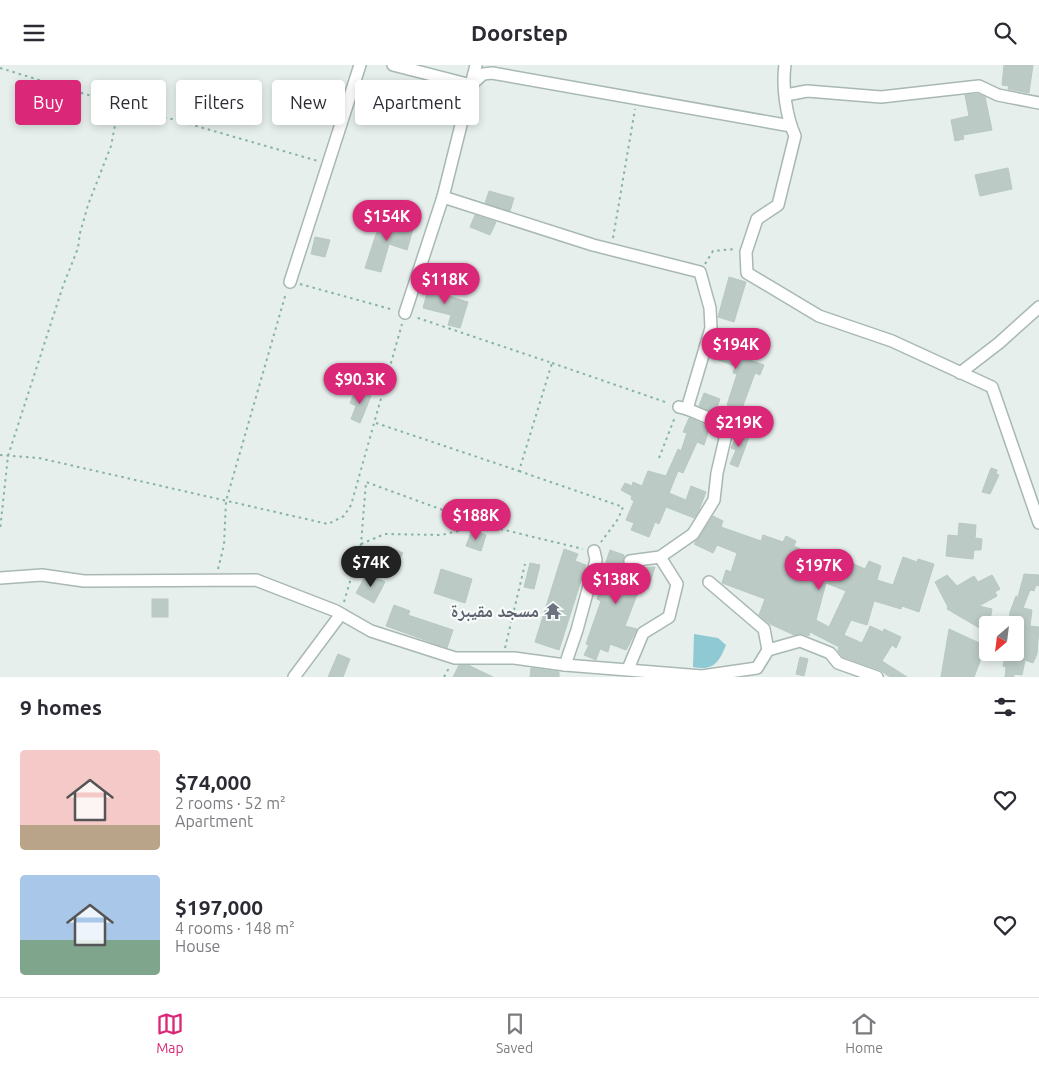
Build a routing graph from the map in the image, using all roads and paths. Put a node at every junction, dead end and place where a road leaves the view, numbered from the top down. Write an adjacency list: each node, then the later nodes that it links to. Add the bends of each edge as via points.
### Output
1 (360, 65): 17 (street)
2 (393, 65): 6 (street)
3 (476, 65): 7 (street)
4 (785, 65): 9 (street)
5 (0, 68): 10 (path)
6 (452, 80)
7 (472, 80)
8 (476, 80): 11 (street, via 483,74 492,73)
9 (786, 95): 12 (street, via 807,91 880,97 979,86 998,95); 16 (street)
10 (91, 96)
11 (634, 100): 16 (street); 19 (path)
12 (1039, 103)
13 (166, 118): 17 (path)
14 (115, 125): 30 (path, via 111,146 88,205 78,248)
15 (461, 125): 18 (street)
16 (791, 126): 20 (street, via 795,136 778,205 757,219)
17 (327, 163): 22 (street)
18 (443, 197): 19 (street); 24 (street)
19 (610, 249): 21 (street)
20 (746, 252): 21 (path, via 732,248 713,251); 26 (street, via 747,273 819,316 892,341)
21 (700, 273): 27 (street, via 710,308 711,329)
22 (290, 282): 24 (path); 33 (path)
23 (1039, 307): 26 (street)
24 (405, 313): 25 (path); 28 (path)
25 (552, 363): 27 (path); 32 (path)
26 (960, 373): 34 (street, via 992,387)
27 (683, 408): 31 (path); 39 (street, via 725,424 729,429 717,473 714,500 693,534)
28 (376, 423): 32 (path); 33 (path, via 361,477 344,516 328,524)
29 (0, 455): 30 (path)
30 (8, 457): 33 (path, via 39,458); 36 (path)
31 (659, 458)
32 (519, 471): 38 (path, via 623,507)
33 (226, 501): 43 (path, via 224,545)
34 (1039, 523)
35 (484, 525): 37 (path, via 441,535 386,534); 37 (path, via 366,482); 38 (path)
36 (0, 530)
37 (360, 544): 45 (path)
38 (594, 551): 48 (street, via 596,560 578,630)
39 (660, 557): 40 (street); 49 (street, via 677,583 669,617 643,633)
40 (630, 561)
41 (525, 564): 47 (path, via 506,639)
42 (0, 578): 43 (street, via 42,575 84,581)
43 (215, 581): 45 (street, via 256,580)
44 (709, 582): 46 (street, via 764,629)
45 (341, 614): 47 (street, via 371,631 455,658); 51 (street)
46 (768, 650): 49 (street, via 757,668 702,676); 50 (street, via 800,641 830,653)
47 (505, 658): 48 (street)
48 (565, 665): 49 (street)
49 (628, 669)
50 (851, 672): 52 (street)
51 (294, 677)
52 (877, 677)

